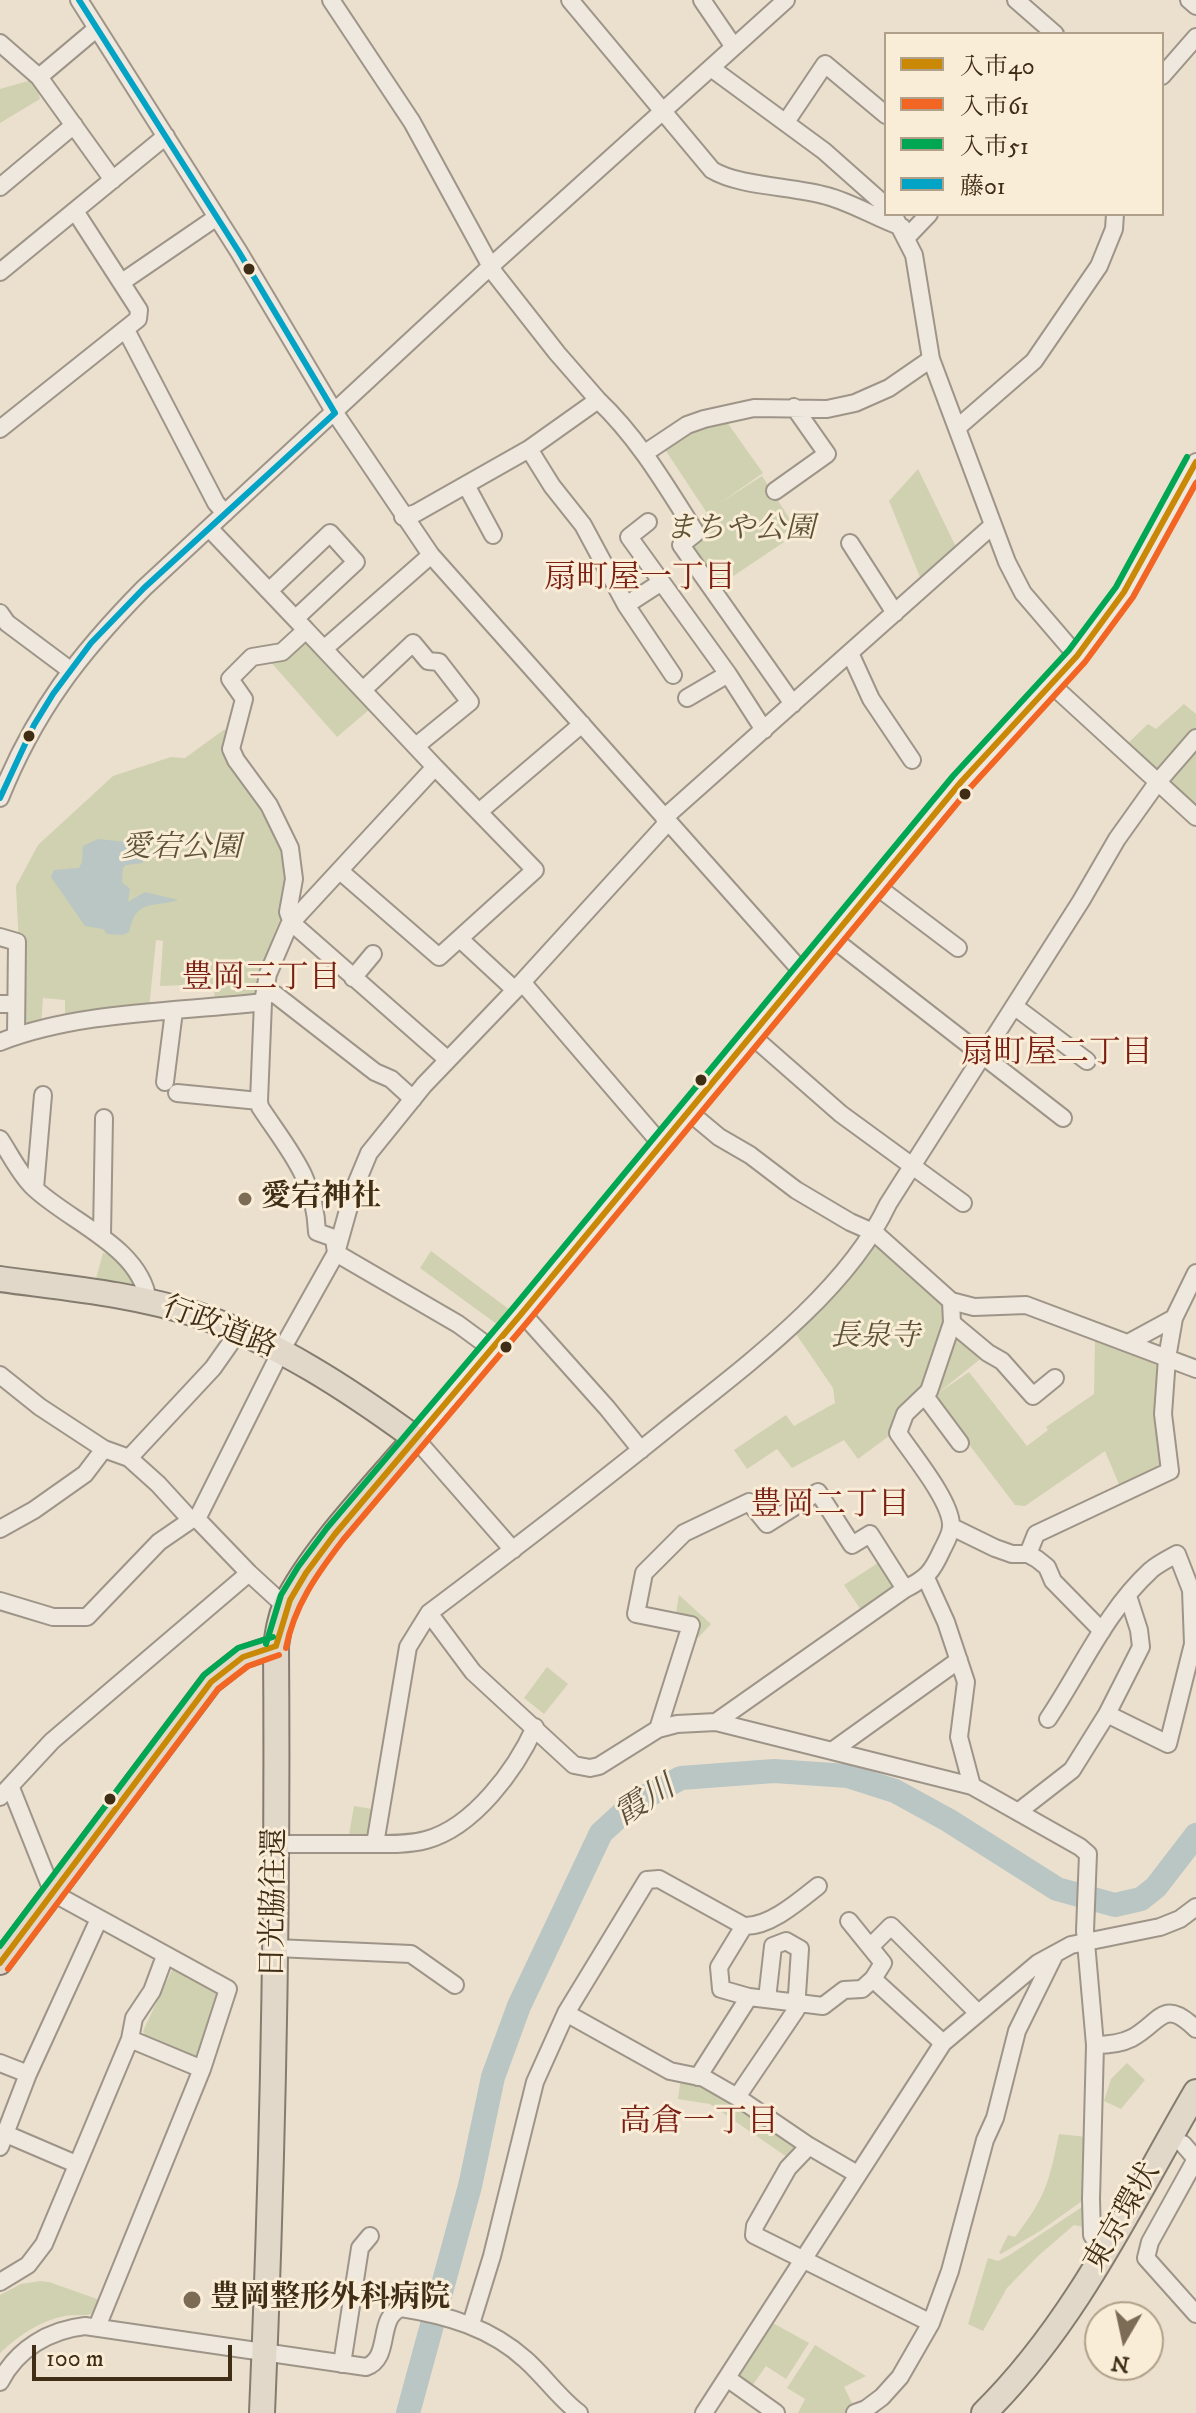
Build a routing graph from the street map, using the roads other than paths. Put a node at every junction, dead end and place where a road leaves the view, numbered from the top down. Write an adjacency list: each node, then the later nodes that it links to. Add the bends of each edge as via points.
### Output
1 (79, 0): 9 (street)
2 (331, 0): 30 (street, via 412,122)
3 (570, 0): 17 (street)
4 (702, 0): 13 (street)
5 (1016, 0): 10 (street)
6 (1189, 0): 8 (street)
7 (779, 3): 13 (street)
8 (1196, 6)
9 (96, 29): 16 (street); 21 (street)
10 (1053, 32)
11 (1196, 37): 15 (street)
12 (0, 43): 16 (street)
13 (734, 47): 14 (street)
14 (711, 68): 17 (street); 19 (street)
15 (1164, 74)
16 (39, 77): 20 (street)
17 (663, 111): 29 (street, via 716,173 830,196); 30 (street)
18 (884, 113): 19 (street, via 825,64)
19 (786, 122): 24 (street)
20 (74, 125): 22 (street); 23 (street)
21 (166, 136): 22 (street); 28 (street)
22 (113, 180): 25 (street)
23 (0, 187)
24 (884, 204)
25 (75, 211): 31 (street); 32 (street)
26 (924, 216): 29 (street)
27 (1115, 216): 38 (street, via 1099,266 1034,361)
28 (217, 217): 32 (street); 37 (street)
29 (901, 226): 34 (street, via 914,255)
30 (491, 266): 35 (street); 37 (street)
31 (0, 272)
32 (122, 282): 33 (street, via 139,310 138,319)
33 (126, 330): 39 (street); 45 (street)
34 (931, 359): 36 (street, via 889,388 855,403 827,409); 38 (street)
35 (598, 400): 40 (street); 41 (street)
36 (794, 407): 41 (street, via 754,408 695,422); 44 (street, via 827,454)
37 (335, 413): 45 (street); 46 (street)
38 (957, 428): 48 (street)
39 (0, 429)
40 (529, 449): 43 (street); 55 (street, via 583,525)
41 (645, 453): 68 (street, via 696,533 681,545)
42 (1196, 462): 61 (street, via 1124,592)
43 (466, 485): 46 (street); 50 (street)
44 (775, 491)
45 (225, 513): 49 (street)
46 (403, 517): 52 (street)
47 (648, 522): 53 (street, via 629,537)
48 (992, 526): 57 (street); 61 (street, via 1023,593)
49 (209, 528): 54 (street); 62 (street, via 114,618)
50 (493, 535)
51 (850, 543): 57 (street)
52 (431, 555): 59 (street); 69 (street)
53 (660, 583): 55 (street); 63 (street)
54 (270, 590): 58 (street); 58 (street, via 330,533 356,562)
55 (626, 605): 64 (street)
56 (0, 613): 62 (street)
57 (895, 613): 60 (street)
58 (301, 624): 59 (street); 82 (street, via 282,652 252,657 230,679 244,699 231,749 290,848)
59 (325, 648): 66 (street)
60 (850, 653): 68 (street); 73 (street, via 871,699)
61 (1077, 656): 65 (street)
62 (70, 670): 76 (street, via 34,725)
63 (728, 674): 67 (street); 70 (street)
64 (673, 675)
65 (1052, 685): 75 (street); 81 (street, via 976,765)
66 (364, 689): 72 (street); 72 (street, via 413,643 428,661 439,662 470,702)
67 (687, 698)
68 (793, 704): 70 (street)
69 (582, 724): 77 (street); 79 (street)
70 (764, 730): 79 (street)
71 (1196, 738): 75 (street)
72 (416, 746): 74 (street)
73 (912, 760)
74 (435, 767): 77 (street); 80 (street)
75 (1157, 783): 78 (street); 93 (street)
76 (0, 798)
77 (480, 811): 84 (street, via 535,870)
78 (1196, 817)
79 (666, 820): 88 (street); 90 (street)
80 (340, 871): 82 (street); 84 (street, via 439,957)
81 (876, 886): 85 (street); 86 (street)
82 (292, 923): 89 (street); 91 (street, via 268,974)
83 (0, 937): 92 (street, via 17,942)
84 (460, 939): 90 (street)
85 (833, 939): 88 (street); 97 (street)
86 (958, 948)
87 (373, 954): 89 (street)
88 (804, 974): 95 (street)
89 (353, 978): 98 (street)
90 (518, 986): 98 (street); 107 (street)
91 (264, 997): 94 (street); 101 (street, via 276,995); 102 (street)
92 (8, 1004): 96 (street)
93 (1014, 1006): 97 (street); 99 (street)
94 (174, 1011): 96 (street, via 72,1023); 102 (street, via 171,1087)
95 (752, 1036): 103 (street); 108 (street, via 841,1114)
96 (8, 1039)
97 (982, 1056): 105 (street); 108 (street)
98 (448, 1060): 101 (street)
99 (1087, 1061)
100 (43, 1095): 109 (street)
101 (413, 1099): 113 (street, via 369,1153)
102 (259, 1101): 113 (street, via 312,1194 317,1232 334,1238)
103 (689, 1112): 107 (street); 111 (street, via 796,1190)
104 (104, 1118): 112 (street)
105 (1063, 1118)
106 (0, 1139): 109 (street)
107 (662, 1145): 118 (street)
108 (912, 1166): 110 (street); 111 (street)
109 (35, 1188): 112 (street)
110 (963, 1203)
111 (875, 1233): 117 (street); 133 (street, via 776,1340)
112 (102, 1235): 116 (street, via 141,1279)
113 (336, 1253): 123 (street); 124 (street)
114 (1196, 1273): 119 (street)
115 (0, 1279): 116 (highway, 行政道路)
116 (148, 1301): 121 (highway, 行政道路)
117 (951, 1301): 120 (street); 122 (street, via 974,1307 1026,1305)
118 (522, 1313): 123 (street); 133 (street)
119 (1174, 1318): 122 (street); 125 (street)
120 (952, 1323): 128 (street, via 1002,1361 1033,1396); 129 (street)
121 (239, 1331): 124 (highway, 行政道路); 134 (street, via 213,1368)
122 (1128, 1343): 125 (street)
123 (492, 1349): 130 (street)
124 (281, 1351): 130 (highway, 行政道路); 135 (street)
125 (1170, 1360): 126 (street); 139 (street, via 1163,1414 1170,1471 1036,1534)
126 (1196, 1369)
127 (0, 1375): 132 (street)
128 (1055, 1378)
129 (925, 1396): 131 (street); 136 (street, via 905,1414 898,1433 942,1499)
130 (415, 1438): 138 (street); 145 (highway, 日光脇往還, via 335,1534)
131 (960, 1443)
132 (104, 1449): 134 (street); 137 (street, via 85,1474)
133 (641, 1450): 138 (street)
134 (129, 1458): 135 (street)
135 (194, 1520): 140 (street); 144 (street, via 159,1542 87,1617 53,1617)
136 (952, 1527): 139 (street, via 995,1548); 141 (street)
137 (0, 1529)
138 (513, 1550): 146 (street)
139 (1028, 1554): 147 (street, via 1047,1567 1053,1581)
140 (249, 1573): 145 (street); 157 (street, via 52,1741)
141 (926, 1578): 142 (street); 149 (street)
142 (905, 1589): 152 (street); 154 (street, via 870,1534 852,1545 818,1492 767,1524 749,1502 684,1533 644,1573 636,1614 691,1625)
143 (1128, 1596): 147 (street); 150 (street, via 1141,1647); 150 (street, via 1152,1569 1177,1554 1191,1590 1193,1644 1168,1744)
144 (0, 1601)
145 (285, 1606): 148 (highway, 日光脇往還)
146 (429, 1613): 153 (street, via 473,1672); 160 (street, via 408,1647)
147 (1102, 1631): 151 (street)
148 (276, 1646): 159 (highway, 日光脇往還); 162 (main road, via 243,1657 211,1682)
149 (959, 1660): 155 (street); 156 (street, via 966,1682 960,1749)
150 (1107, 1714): 158 (street, via 1072,1770)
151 (1048, 1719)
152 (716, 1722): 154 (street); 155 (street)
153 (535, 1727): 154 (street, via 574,1765 590,1768); 160 (street, via 500,1786 448,1831 413,1843)
154 (658, 1729)
155 (832, 1751): 156 (street)
156 (972, 1786): 158 (street)
157 (5, 1793): 162 (street)
158 (1018, 1812): 167 (street, via 1088,1854)
159 (277, 1844): 160 (street); 169 (highway, 日光脇往還)
160 (375, 1844)
161 (818, 1886): 166 (street, via 756,1927)
162 (53, 1893): 164 (street); 172 (main road)
163 (1196, 1907): 167 (street, via 1160,1927)
164 (99, 1919): 170 (street); 186 (street)
165 (849, 1921): 168 (street)
166 (744, 1926): 175 (street, via 719,1967 721,1989); 178 (street, via 659,1879 647,1880)
167 (1086, 1936): 171 (street); 183 (street)
168 (870, 1947): 173 (street, via 883,1963); 179 (street, via 891,1926)
169 (276, 1948): 174 (street, via 411,1954); 204 (highway, 日光脇往還)
170 (165, 1956): 181 (street, via 152,1991 134,2018); 185 (street, via 228,1989)
171 (1054, 1956): 179 (street); 202 (street, via 1017,2031)
172 (0, 1963)
173 (873, 1979): 177 (street, via 862,1989 844,1990 823,2006); 182 (street)
174 (455, 1985)
175 (749, 1997): 176 (street); 187 (street)
176 (767, 1999): 177 (street); 177 (street, via 773,1946 786,1941 800,1949)
177 (796, 2002): 189 (street, via 796,2010)
178 (566, 2013): 187 (street, via 670,2071); 201 (street, via 535,2082 492,2256)
179 (978, 2013): 182 (street)
180 (1196, 2029): 183 (street, via 1178,2014 1162,2014 1132,2038)
181 (130, 2039): 185 (street); 194 (street)
182 (943, 2043): 195 (street)
183 (1095, 2045): 197 (street, via 1092,2235)
184 (0, 2063): 186 (street)
185 (202, 2069): 203 (street)
186 (28, 2074): 191 (street)
187 (698, 2077): 189 (street)
188 (1196, 2092): 197 (highway, 東京環状)
189 (737, 2097): 192 (street)
190 (1196, 2121): 193 (highway, 東京環状)
191 (3, 2140): 194 (street)
192 (809, 2146): 195 (street); 198 (street, via 788,2168 754,2235)
193 (1192, 2154): 200 (street, via 1146,2258); 214 (highway, 東京環状, via 1080,2318)
194 (76, 2164): 199 (street, via 44,2244 28,2265)
195 (857, 2174): 198 (street)
196 (370, 2236): 205 (street, via 360,2248)
197 (1105, 2256): 213 (highway, 東京環状, via 1031,2361)
198 (803, 2259): 202 (street); 206 (street)
199 (0, 2282)
200 (1196, 2314)
201 (467, 2323): 205 (street, via 401,2308 389,2316 374,2364); 209 (street, via 524,2358)
202 (931, 2323): 212 (street, via 900,2377 882,2397)
203 (97, 2327): 204 (street); 207 (street, via 74,2328 40,2340 14,2360)
204 (265, 2354): 205 (street); 208 (highway, 日光脇往還)
205 (342, 2364)
206 (727, 2378): 210 (street); 211 (street)
207 (0, 2382)
208 (262, 2413)
209 (579, 2413)
210 (704, 2413)
211 (776, 2413)
212 (855, 2413)
213 (984, 2413)
214 (1003, 2413)

